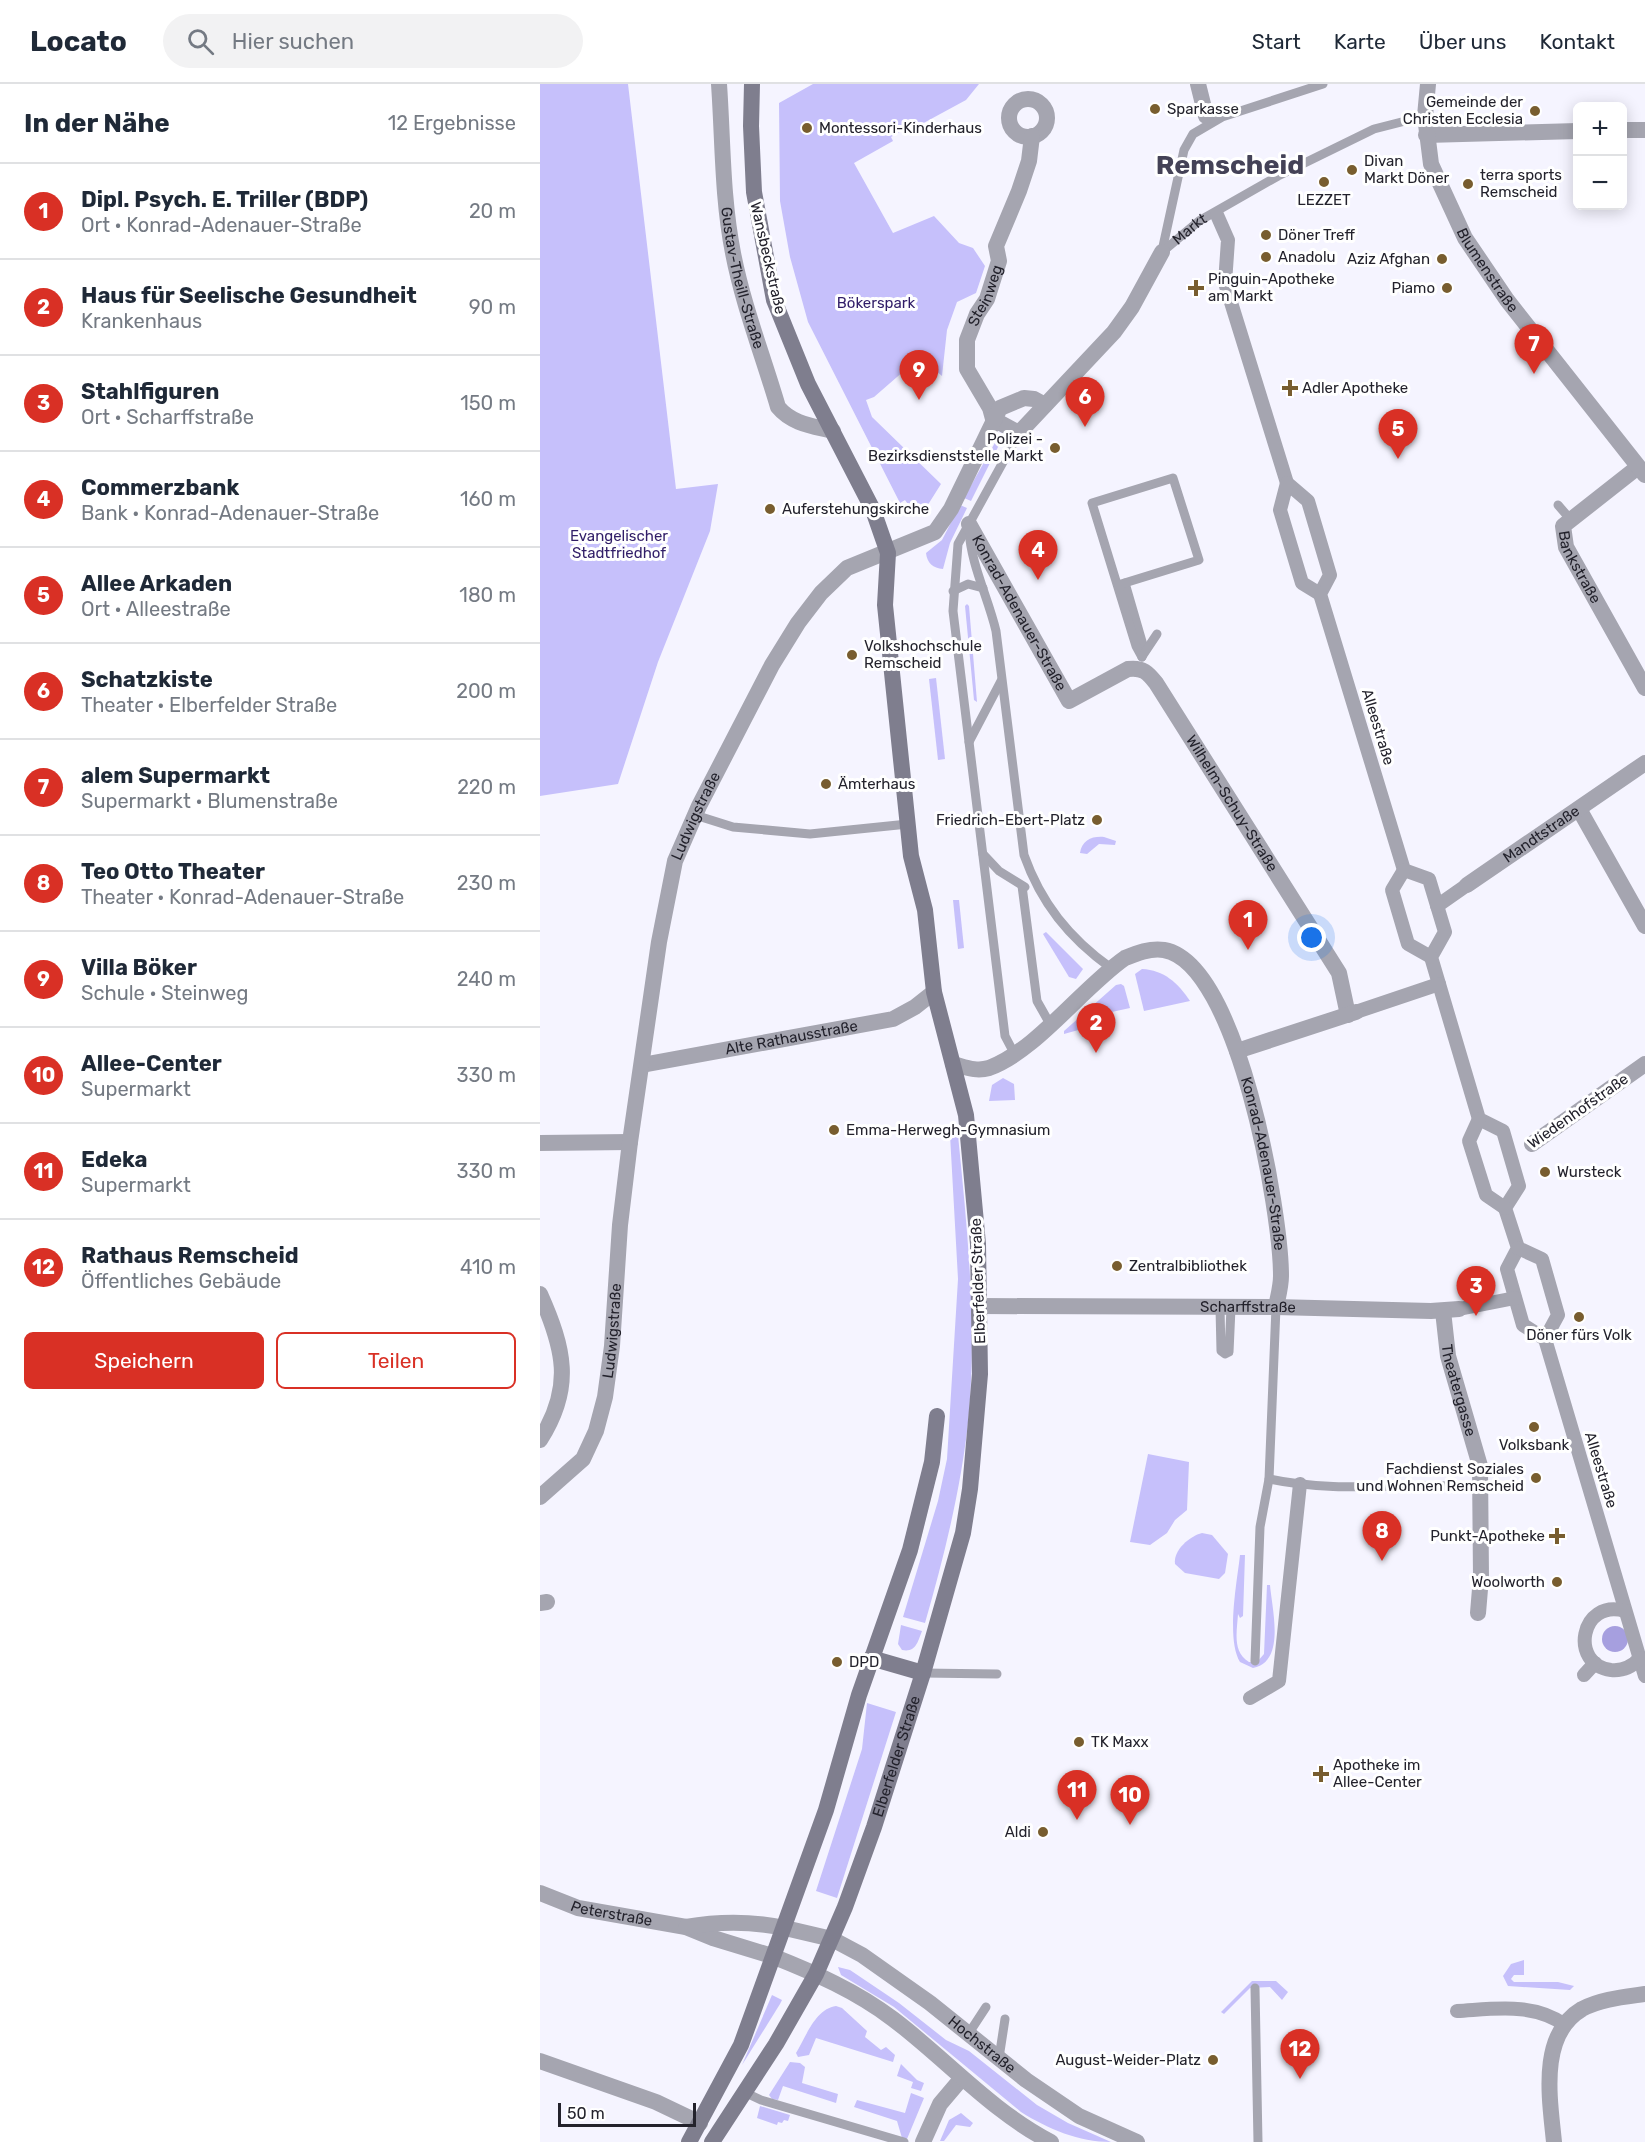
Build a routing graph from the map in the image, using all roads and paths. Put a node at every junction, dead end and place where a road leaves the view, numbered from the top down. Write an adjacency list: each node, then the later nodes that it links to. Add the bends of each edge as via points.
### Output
1 (719, 84): 17 (street, Gustav-Theill-Straße, via 723,178 738,279 778,407 794,421)
2 (1198, 84): 6 (street)
3 (1323, 84): 14 (lane, Markt, via 1222,117 1193,134 1184,150)
4 (1428, 84): 7 (street)
5 (750, 88): 17 (main road, Wansbeckstraße, via 754,192 774,300 800,367)
6 (1206, 116)
7 (1425, 116): 11 (street); 13 (lane, Markt, via 1387,123 1358,135)
8 (1627, 130): 9 (street)
9 (1645, 130)
10 (1573, 131): 11 (street)
11 (1426, 135): 19 (street, Blumenstraße, via 1439,185 1478,260)
12 (1032, 136): 16 (street, Steinweg, via 1029,161 996,246 999,261 987,299 967,340 967,369)
13 (1215, 213): 14 (lane, Markt, via 1185,231); 20 (street, Alleestraße, via 1228,240 1226,283)
14 (1162, 252): 15 (street, via 1124,319)
15 (1045, 405): 16 (street, via 1024,398 1000,408); 18 (street)
16 (993, 419): 18 (street); 24 (street, via 964,483 935,532)
17 (833, 431): 24 (main road, Wansbeckstraße, via 873,510)
18 (1018, 433): 23 (lane)
19 (1642, 471): 22 (street, Bankstraße)
20 (1287, 483): 28 (street, Alleestraße, via 1280,510 1283,521 1302,583); 28 (street, Alleestraße, via 1308,501 1330,575)
21 (1558, 506): 22 (lane)
22 (1567, 523): 32 (street, Bankstraße, via 1566,547)
23 (969, 525): 26 (lane, via 970,553); 27 (lane, via 958,544); 30 (street, Konrad-Adenauer-Straße, via 1069,701)
24 (888, 553): 36 (street, Ludwigstraße, via 848,568 821,593 798,623 772,665); 37 (main road, Elberfelder Straße, via 885,605)
25 (1121, 584): 25 (lane, via 1199,560 1173,478 1092,503); 30 (lane)
26 (983, 588): 27 (lane, via 968,584); 31 (lane, via 996,631)
27 (952, 591): 33 (lane)
28 (1320, 594): 39 (street, Alleestraße)
29 (1157, 634): 30 (lane)
30 (1140, 662): 49 (street, Wilhelm-Schuy-Straße, via 1339,973)
31 (1002, 680): 33 (lane); 42 (lane, via 1024,855)
32 (1645, 688)
33 (969, 742): 38 (lane)
34 (1645, 763): 35 (street, Mandtstraße)
35 (1579, 809): 40 (street, Mandtstraße); 44 (street)
36 (695, 815): 37 (lane, via 733,827 810,834); 55 (street, Ludwigstraße, via 675,861)
37 (908, 824): 48 (main road, Elberfelder Straße, via 911,856 925,910)
38 (982, 854): 41 (lane); 52 (lane, via 1005,1036)
39 (1404, 870): 43 (street, via 1429,879); 45 (street, via 1392,890 1408,944)
40 (1467, 885): 43 (street, Mandtstraße)
41 (1022, 886): 42 (lane); 50 (lane, via 1037,1001)
42 (1038, 892): 46 (lane, via 1070,934)
43 (1437, 906): 45 (street, via 1445,933)
44 (1645, 926)
45 (1431, 957): 47 (street)
46 (1112, 968): 50 (street, Konrad-Adenauer-Straße); 51 (street, Konrad-Adenauer-Straße, via 1143,951 1165,950 1180,957 1195,970 1212,995)
47 (1439, 984): 49 (street); 56 (street)
48 (934, 992): 53 (main road, Elberfelder Straße); 55 (street, Alte Rathausstraße, via 893,1019)
49 (1352, 1014): 51 (street)
50 (1050, 1024): 52 (street, Konrad-Adenauer-Straße)
51 (1238, 1052): 66 (street, Konrad-Adenauer-Straße, via 1266,1158 1281,1276)
52 (1014, 1053): 53 (street, Konrad-Adenauer-Straße, via 988,1068 976,1070)
53 (953, 1064): 65 (main road, Elberfelder Straße, via 966,1115)
54 (1645, 1064): 59 (street, Wiedenhofstraße)
55 (642, 1065): 57 (street, Ludwigstraße)
56 (1479, 1119): 60 (street, via 1503,1131); 61 (street, via 1469,1141 1486,1196)
57 (630, 1142): 58 (street); 75 (street, Ludwigstraße, via 612,1346 602,1408 583,1459)
58 (540, 1143)
59 (1532, 1144): 60 (street, Wiedenhofstraße)
60 (1511, 1158): 61 (street, via 1519,1186)
61 (1505, 1208): 62 (street)
62 (1518, 1248): 64 (street, via 1507,1269); 69 (street, via 1542,1259 1558,1315)
63 (540, 1294): 68 (street)
64 (1515, 1298): 67 (street, Scharffstraße); 69 (street, via 1523,1325)
65 (981, 1306): 66 (street, Scharffstraße); 82 (main road, Elberfelder Straße, via 980,1374 968,1500 961,1542)
66 (1276, 1307): 67 (street, Scharffstraße); 72 (lane, Konrad-Adenauer-Straße)
67 (1451, 1310): 74 (street, Theatergasse, via 1448,1356 1480,1466)
68 (544, 1312): 71 (street, via 563,1362 558,1408)
69 (1545, 1339): 76 (street, Alleestraße)
70 (938, 1416): 78 (main road, via 933,1462 910,1550)
71 (540, 1440)
72 (1269, 1479): 73 (lane); 80 (lane, Konrad-Adenauer-Straße, via 1260,1527)
73 (1300, 1484): 74 (lane); 86 (street, via 1279,1681)
74 (1480, 1487): 77 (street, Theatergasse)
75 (540, 1497)
76 (1625, 1611): 79 (street, Alleestraße); 81 (street, via 1601,1612 1587,1626 1585,1646)
77 (1478, 1613)
78 (871, 1658): 82 (main road); 89 (main road, via 826,1810)
79 (1640, 1658): 81 (street, via 1619,1670); 85 (street, Alleestraße)
80 (1255, 1661)
81 (1595, 1663): 84 (street)
82 (923, 1673): 83 (lane); 90 (main road, Elberfelder Straße, via 874,1827)
83 (996, 1675)
84 (1584, 1675)
85 (1645, 1676)
86 (1250, 1698)
87 (540, 1893): 88 (street, Peterstraße, via 578,1908)
88 (686, 1926): 89 (street, Peterstraße, via 756,1922); 91 (street, Peterstraße)
89 (785, 1928): 90 (street, Peterstraße); 91 (main road)
90 (832, 1939): 92 (main road, Elberfelder Straße); 99 (street, Hochstraße, via 882,1968)
91 (772, 1956): 92 (street); 104 (main road, via 741,2045)
92 (816, 1974): 102 (street, via 892,2018); 103 (main road, Elberfelder Straße)
93 (1255, 1988): 111 (lane)
94 (1645, 1994): 98 (street, via 1592,2005)
95 (986, 2007): 99 (lane)
96 (1457, 2011): 98 (street, via 1539,2011)
97 (1005, 2019): 100 (lane)
98 (1565, 2025): 112 (street, via 1550,2064)
99 (969, 2033): 100 (street, Hochstraße)
100 (999, 2058): 110 (street, Hochstraße, via 1079,2116)
101 (540, 2061): 104 (street, via 656,2102)
102 (962, 2078): 108 (street, via 940,2104); 109 (street)
103 (744, 2092): 106 (main road, Elberfelder Straße); 107 (lane)
104 (700, 2123): 105 (main road)
105 (688, 2142)
106 (712, 2142)
107 (904, 2142)
108 (923, 2142)
109 (1051, 2142)
110 (1137, 2142)
111 (1258, 2142)
112 (1554, 2142)

